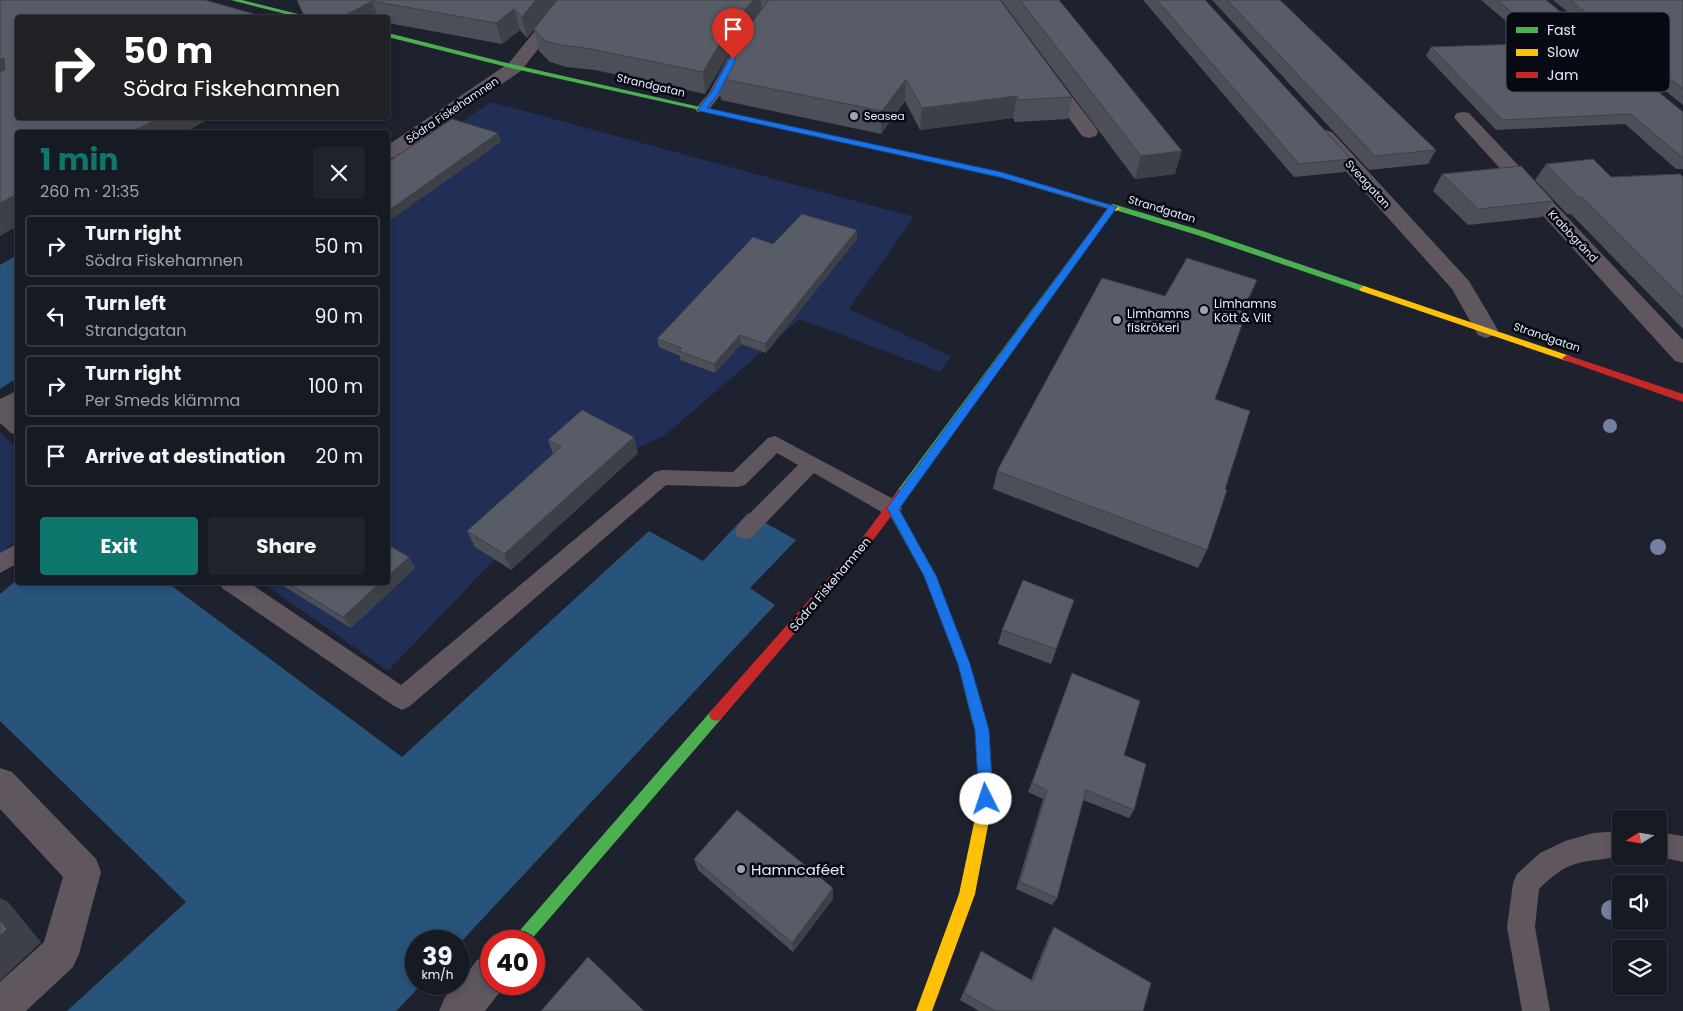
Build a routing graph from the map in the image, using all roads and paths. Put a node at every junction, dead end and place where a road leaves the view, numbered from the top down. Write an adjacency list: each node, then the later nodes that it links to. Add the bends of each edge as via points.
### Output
1 (234, 0): 3 (street)
2 (568, 0): 7 (street, Södra Fiskehamnen)
3 (298, 15)
4 (390, 36): 7 (street, Strandgatan)
5 (738, 51): 8 (lane, via 715,94)
6 (1038, 62): 11 (street)
7 (515, 67): 8 (street, Strandgatan); 12 (street, Södra Fiskehamnen)
8 (702, 109): 13 (street, Strandgatan, via 1001,174)
9 (1463, 117): 15 (street, Krabbgränd)
10 (1314, 124): 14 (street, Sveagatan, via 1461,286)
11 (1089, 132)
12 (390, 152)
13 (1113, 207): 14 (street, Strandgatan, via 1200,233); 21 (street, Södra Fiskehamnen)
14 (1486, 330): 16 (street, Strandgatan)
15 (1683, 356)
16 (1683, 398)
17 (15, 401): 18 (street)
18 (0, 412): 19 (lane)
19 (15, 425)
20 (812, 463): 21 (lane); 22 (lane); 25 (lane, via 775,443 738,480 662,477 402,699)
21 (892, 508): 30 (street, Södra Fiskehamnen, via 858,552); 34 (street, via 930,576 964,664 982,730 986,799 967,894)
22 (745, 531)
23 (15, 553): 24 (lane)
24 (0, 564)
25 (234, 585)
26 (0, 784): 32 (street, via 83,872 60,954)
27 (1612, 845): 35 (lane, via 1580,850 1550,861 1526,883 1521,927)
28 (1668, 846): 29 (lane)
29 (1683, 849)
30 (530, 930)
31 (480, 987): 33 (street)
32 (0, 1008)
33 (459, 1011)
34 (924, 1011)
35 (1536, 1011)

